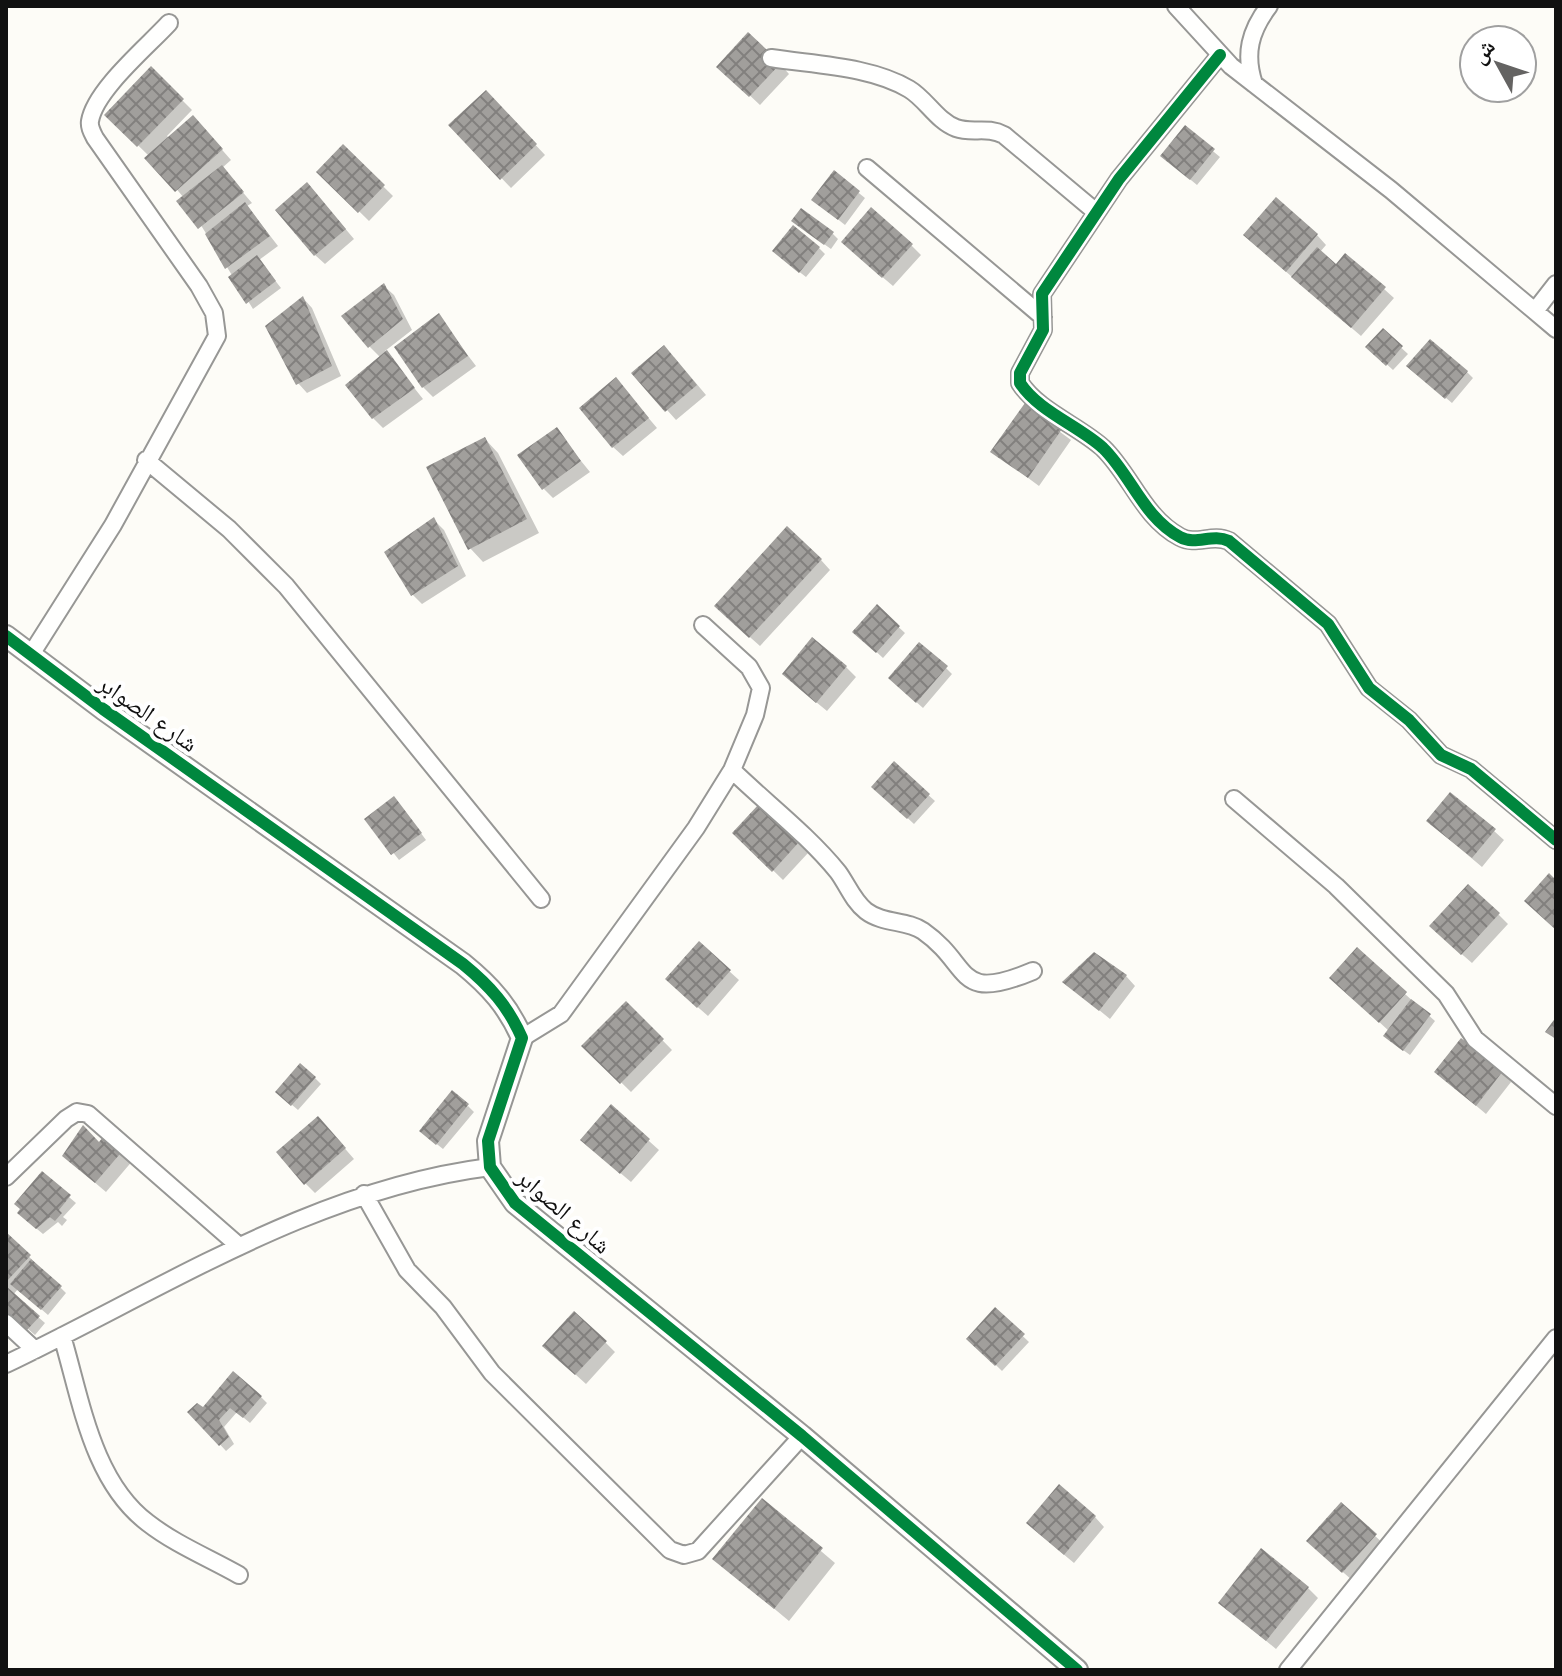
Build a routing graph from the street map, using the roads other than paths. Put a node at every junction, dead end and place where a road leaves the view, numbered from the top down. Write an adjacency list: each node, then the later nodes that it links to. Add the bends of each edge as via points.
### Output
1 (1176, 6): 4 (street)
2 (1269, 6): 6 (street, via 1249,42)
3 (169, 23): 13 (street, via 111,85 89,124 214,313 217,336 206,362)
4 (1220, 55): 6 (street); 8 (street)
5 (771, 58): 8 (street, via 870,75 909,89 949,125 1004,135)
6 (1254, 84): 10 (street)
7 (867, 168): 11 (street)
8 (1096, 212): 11 (street, via 1042,294)
9 (1556, 284): 10 (street)
10 (1535, 311): 12 (street)
11 (1043, 317): 19 (street, via 1043,330 1020,373 1023,387 1106,451 1137,497 1179,537 1229,541 1319,615 1369,688 1441,755 1471,769)
12 (1556, 329)
13 (146, 460): 16 (street, via 94,557); 20 (street, via 229,529 286,586)
14 (703, 625): 17 (street, via 749,667 761,688)
15 (6, 636): 16 (street, شارع الصوابر)
16 (30, 656): 22 (street, شارع الصوابر, via 463,964 511,1012)
17 (732, 770): 21 (street, via 837,872 866,911 892,924 920,929 963,975 979,982 1000,985); 22 (street, via 561,1014)
18 (1234, 799): 23 (street, via 1336,886 1446,994 1475,1039)
19 (1556, 840)
20 (541, 899)
21 (1033, 971)
22 (522, 1038): 24 (street, شارع الصوابر, via 492,1120)
23 (1556, 1106)
24 (490, 1167): 26 (street); 33 (street, شارع الصوابر, via 515,1203)
25 (6, 1177): 27 (street, via 66,1119 77,1112 88,1114)
26 (364, 1194): 27 (street); 33 (street, via 407,1270 443,1307 492,1373 670,1550 684,1555 698,1551)
27 (239, 1246): 29 (street)
28 (6, 1323): 31 (street)
29 (62, 1336): 31 (street); 34 (street, via 100,1459 119,1495 148,1524)
30 (1556, 1338): 36 (street)
31 (35, 1350): 32 (street)
32 (6, 1364)
33 (802, 1436): 35 (street, شارع الصوابر)
34 (239, 1575)
35 (1077, 1670)
36 (1288, 1670)

